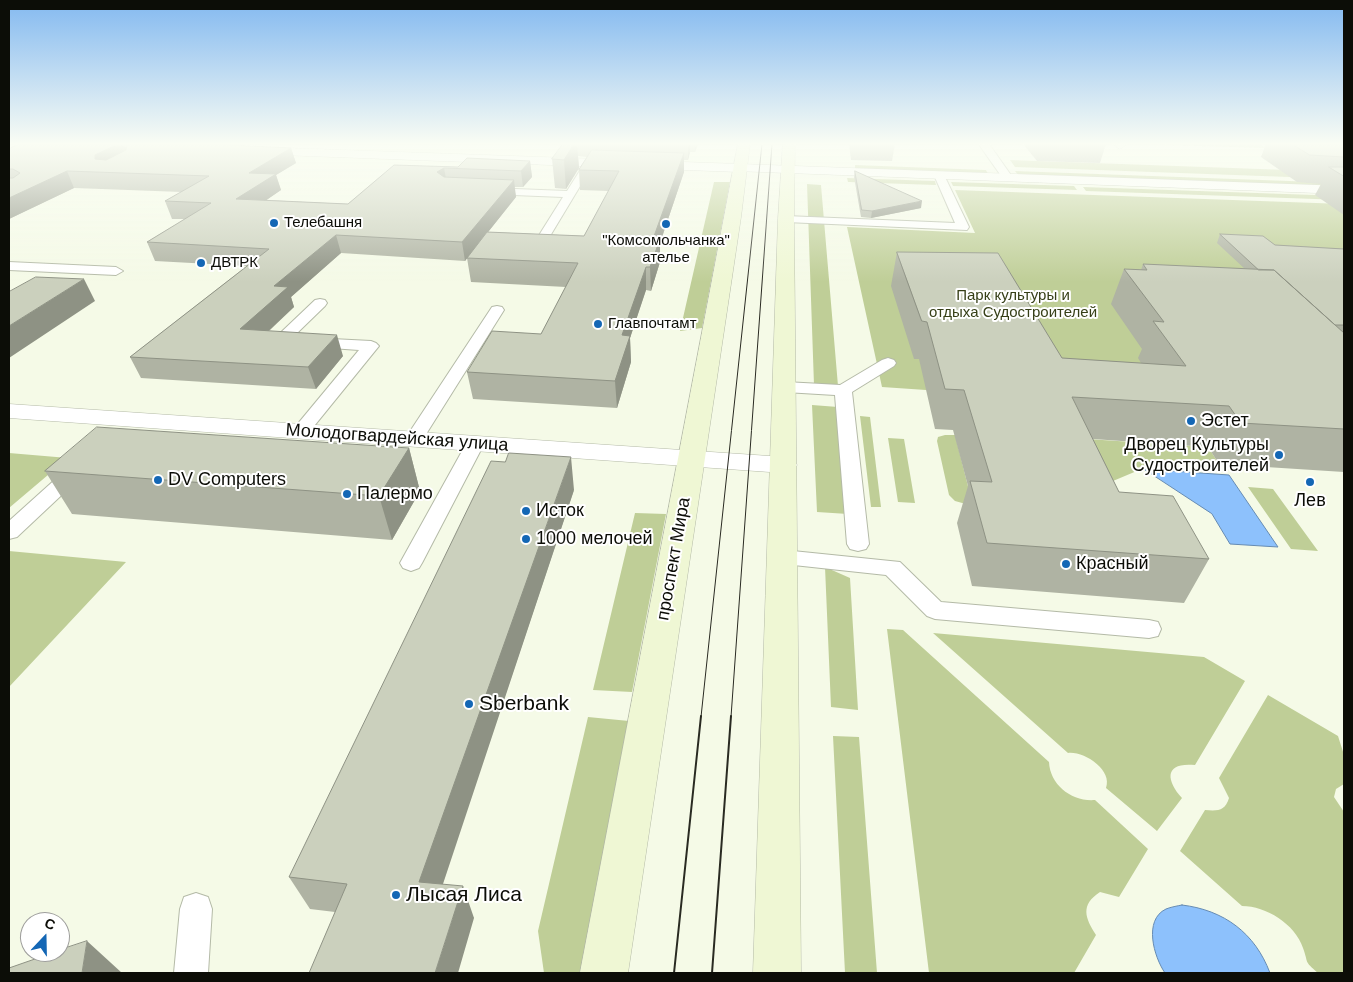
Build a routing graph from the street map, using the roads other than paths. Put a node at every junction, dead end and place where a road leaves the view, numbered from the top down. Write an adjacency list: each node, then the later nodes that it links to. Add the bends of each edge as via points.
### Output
1 (476, 190): 6 (lane)
2 (573, 190): 6 (lane)
3 (737, 190): 22 (main road, проспект Мира)
4 (788, 190): 7 (main road)
5 (946, 190): 7 (lane, via 962,227)
6 (570, 194): 8 (lane)
7 (786, 219): 14 (main road)
8 (537, 248)
9 (9, 266): 10 (lane)
10 (116, 271)
11 (320, 303): 18 (lane, via 280,341 371,346)
12 (497, 310): 20 (lane)
13 (888, 363): 15 (lane)
14 (785, 387): 15 (lane); 24 (main road)
15 (843, 390): 26 (lane)
16 (9, 411): 17 (street, Молодогвардейская улица)
17 (133, 420): 18 (street, Молодогвардейская улица); 19 (lane)
18 (300, 432): 20 (street, Молодогвардейская улица)
19 (114, 436)
20 (414, 439): 21 (street, Молодогвардейская улица)
21 (475, 444): 22 (street, Молодогвардейская улица); 28 (lane)
22 (691, 458): 24 (street, Молодогвардейская улица); 32 (main road, проспект Мира)
23 (87, 461): 25 (lane)
24 (784, 465): 27 (main road)
25 (9, 532)
26 (858, 544)
27 (784, 558): 29 (lane, via 892,568 935,610); 33 (main road)
28 (411, 563)
29 (1150, 629)
30 (196, 910): 31 (lane)
31 (191, 973)
32 (604, 973)
33 (776, 973)

